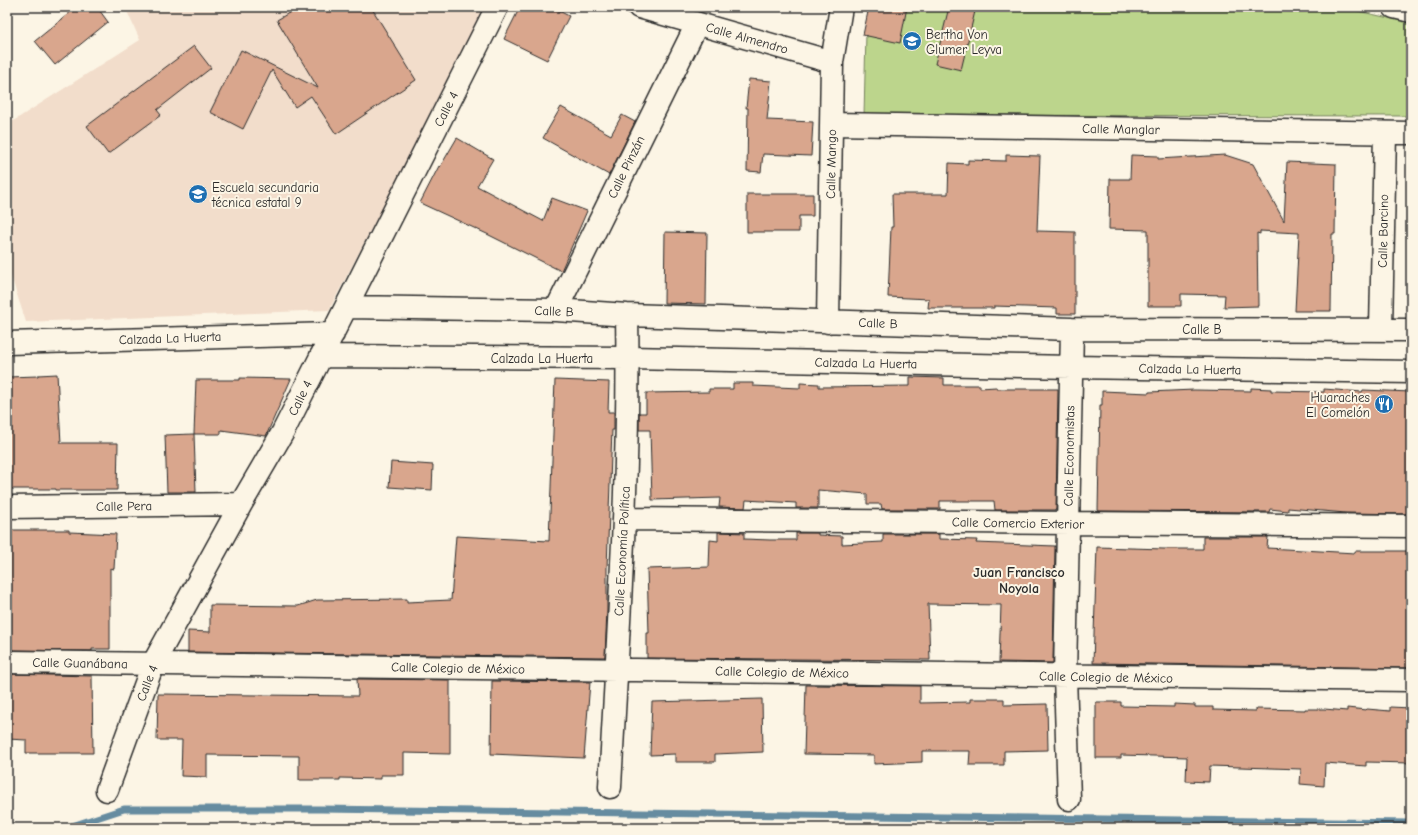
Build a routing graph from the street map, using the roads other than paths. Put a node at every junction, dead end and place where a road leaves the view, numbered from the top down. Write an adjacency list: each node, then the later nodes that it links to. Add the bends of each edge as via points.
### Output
1 (497, 7): 11 (street, Calle 4)
2 (639, 7): 6 (street, Calle Almendro)
3 (841, 7): 7 (street, Calle Mango)
4 (1394, 7): 5 (street)
5 (1411, 11)
6 (697, 24): 7 (street, Calle Almendro); 12 (street, Calle Pinzán)
7 (832, 62): 8 (street, Calle Mango)
8 (832, 124): 9 (street, Calle Manglar); 14 (street, Calle Mango)
9 (1385, 133): 10 (street, Calle Manglar); 16 (street, Calle Barcino)
10 (1411, 133)
11 (346, 307): 12 (street, Calle B); 18 (street, Calle 4)
12 (556, 310): 13 (street, Calle B)
13 (627, 315): 14 (street, Calle B); 21 (street, Calle Economía Política)
14 (828, 322): 15 (street, Calle B)
15 (1072, 329): 16 (street, Calle B); 22 (street, Calle Economistas)
16 (1381, 329): 17 (street, Calle B)
17 (1411, 330)
18 (332, 334): 19 (street, Calzada La Huerta); 20 (street, Calle 4)
19 (7, 342)
20 (321, 356): 21 (street, Calzada La Huerta); 24 (street, Calle 4, via 284,432)
21 (628, 358): 22 (street, Calzada La Huerta); 26 (street, Calle Economía Política)
22 (1071, 367): 23 (street, Calzada La Huerta); 27 (street, Calle Economistas)
23 (1411, 372)
24 (241, 504): 25 (street, Calle Pera); 30 (street, Calle 4)
25 (7, 507)
26 (624, 519): 27 (street, Calle Comercio Exterior); 31 (street, Calle Economía Política)
27 (1068, 524): 28 (street, Calle Comercio Exterior); 32 (street, Calle Economistas)
28 (1411, 526)
29 (7, 662): 30 (street, Calle Guanábana)
30 (153, 664): 31 (street, Calle Colegio de México); 35 (street, Calle 4)
31 (616, 670): 32 (street, Calle Colegio de México); 34 (street, Calle Economía Política)
32 (1065, 676): 33 (street, Calle Colegio de México); 36 (street, Calle Economistas)
33 (1411, 680)
34 (610, 787)
35 (107, 790)
36 (1069, 799)

